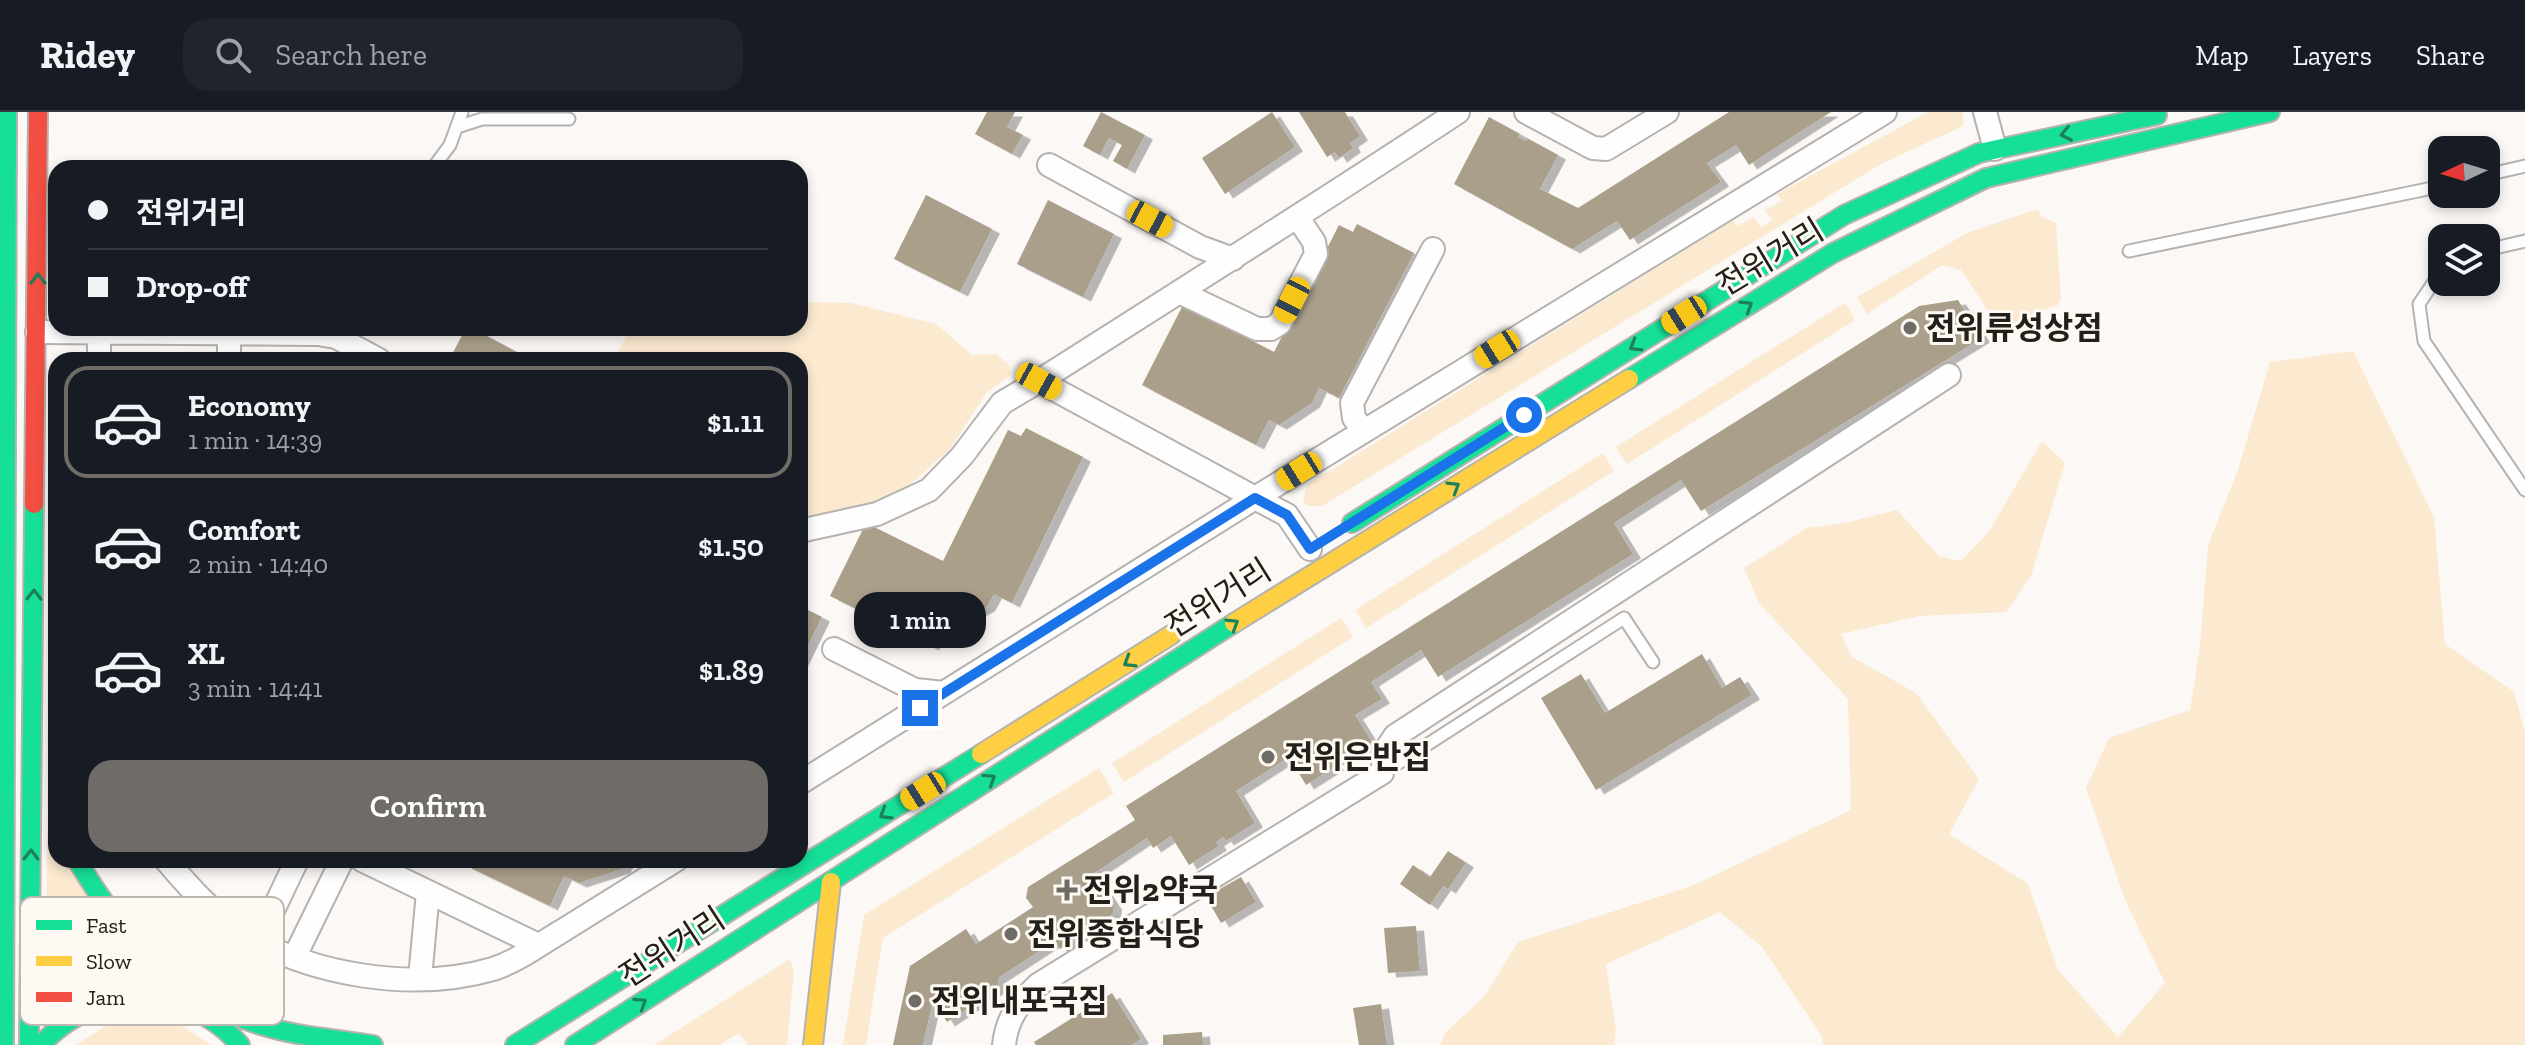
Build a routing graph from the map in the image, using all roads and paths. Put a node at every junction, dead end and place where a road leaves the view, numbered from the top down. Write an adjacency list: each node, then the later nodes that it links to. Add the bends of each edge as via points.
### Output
1 (7, 112): 21 (main road)
2 (38, 112): 20 (main road)
3 (462, 112): 13 (lane)
4 (1458, 112): 22 (street)
5 (1526, 112): 6 (street, via 1593,148 1606,149)
6 (1667, 112)
7 (1885, 112): 36 (street)
8 (1985, 112): 14 (street)
9 (2169, 112): 14 (main road, 전위거리, one-way to 14)
10 (2270, 112): 59 (main road, 전위거리, one-way to 10, via 1198,646 1833,253 1986,178)
11 (524, 116): 12 (lane); 13 (lane)
12 (569, 119)
13 (457, 127): 15 (lane)
14 (1995, 149): 40 (main road, 전위거리, one-way to 40, via 1844,215)
15 (439, 160)
16 (1049, 165): 27 (street, via 1200,247)
17 (2525, 166): 18 (lane)
18 (2500, 172)
19 (2428, 189): 26 (lane)
20 (43, 209): 21 (lane); 30 (main road, one-way to 20)
21 (8, 212): 41 (main road)
22 (1298, 218): 27 (street); 29 (street, via 1316,254 1280,323 1271,329 1257,329)
23 (2525, 241): 24 (lane)
24 (2500, 247)
25 (1433, 249): 36 (street, via 1352,403 1354,418)
26 (2129, 251)
27 (1233, 259): 29 (street)
28 (2428, 291): 37 (lane, via 2419,304 2424,341)
29 (1179, 292): 35 (street)
30 (37, 332): 31 (street); 47 (main road, one-way to 30)
31 (48, 332)
32 (330, 336): 33 (street)
33 (364, 352)
34 (1949, 375): 48 (street, via 1395,736 1385,751)
35 (1039, 381): 38 (street); 39 (street, via 1002,403 929,490 877,514)
36 (1364, 431): 38 (street)
37 (2525, 490)
38 (1255, 498): 40 (street, via 1287,515); 46 (street)
39 (808, 529)
40 (1317, 545)
41 (8, 570): 42 (main road); 69 (main road)
42 (0, 599)
43 (1190, 624): 51 (main road, 전위거리, one-way to 51)
44 (834, 649): 46 (street, via 915,690)
45 (1653, 662): 48 (lane, via 1624,618)
46 (944, 693): 49 (street)
47 (32, 772): 50 (main road); 61 (main road, one-way to 47)
48 (1382, 773): 82 (street, via 1039,984 1017,1004)
49 (808, 778)
50 (48, 806)
51 (808, 862)
52 (81, 868): 62 (main road)
53 (173, 868): 63 (street)
54 (293, 868): 64 (street)
55 (338, 868): 67 (street)
56 (378, 868): 60 (street)
57 (663, 868): 65 (street)
58 (799, 868): 79 (main road, 전위거리, one-way to 79)
59 (831, 882): 80 (main road, 전위거리, one-way to 59); 81 (main road)
60 (428, 892): 65 (street); 68 (street)
61 (31, 897)
62 (98, 897)
63 (197, 897)
64 (279, 897)
65 (538, 945): 68 (street, via 493,969)
66 (284, 954): 67 (street)
67 (294, 958): 68 (street, via 373,976)
68 (420, 978)
69 (2, 1002): 74 (main road)
70 (29, 1025): 75 (main road, one-way to 70)
71 (62, 1025): 76 (main road)
72 (222, 1025): 77 (main road)
73 (260, 1025): 78 (main road)
74 (4, 1045)
75 (29, 1045)
76 (41, 1045)
77 (240, 1045)
78 (373, 1045)
79 (515, 1045)
80 (575, 1045)
81 (813, 1045)
82 (1004, 1045)

